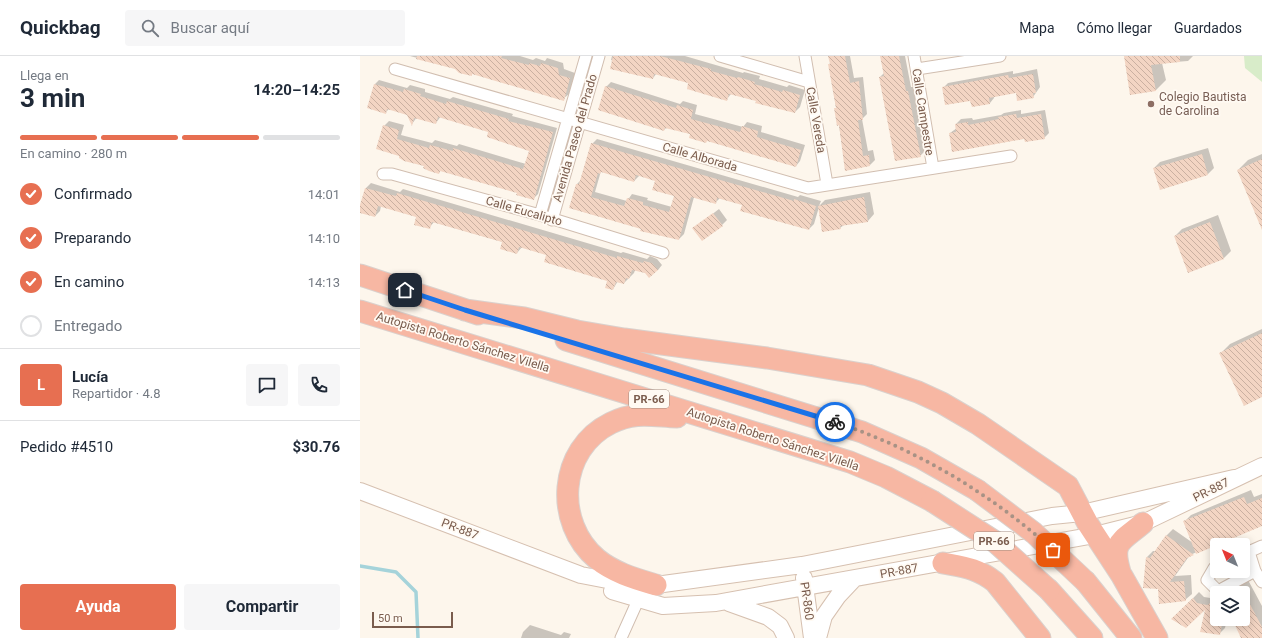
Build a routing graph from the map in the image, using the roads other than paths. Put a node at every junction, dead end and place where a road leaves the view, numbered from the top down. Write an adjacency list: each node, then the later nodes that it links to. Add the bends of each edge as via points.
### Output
1 (586, 56): 10 (street, Avenida Paseo del Prado)
2 (599, 56): 11 (street, Avenida Paseo del Prado)
3 (720, 56): 9 (street)
4 (805, 56): 9 (street, Calle Vereda)
5 (914, 56): 7 (street, Calle Campestre)
6 (1000, 56): 7 (street)
7 (917, 68): 13 (street, Calle Campestre)
8 (395, 69): 10 (street, Calle Alborada)
9 (809, 82): 15 (street, Calle Vereda)
10 (568, 119): 11 (street, Calle Alborada); 16 (street, Avenida Paseo del Prado)
11 (580, 122): 15 (street, Calle Alborada, via 808,188); 17 (street, Avenida Paseo del Prado)
12 (1011, 156): 13 (street, Calle Alborada)
13 (933, 168): 15 (street, Calle Alborada)
14 (383, 174): 16 (street, Calle Eucalipto, via 392,174)
15 (826, 184)
16 (540, 215): 17 (street, Calle Eucalipto)
17 (552, 220): 18 (street, Calle Eucalipto)
18 (664, 253)
19 (360, 275): 20 (highway, PR-66)
20 (465, 310): 26 (highway, via 524,318 624,339 829,369 895,384 957,411 1014,448 1068,486); 52 (highway, PR-66, bridge, via 862,432 921,458 977,490 1034,533 1086,582)
21 (360, 311): 22 (highway, Autopista Roberto Sánchez Vilella / PR-66)
22 (710, 419): 42 (highway, via 654,414 623,418 611,423 591,438 579,453 571,471 567,494 569,514 584,546 610,568); 51 (highway, Autopista Roberto Sánchez Vilella / PR-66, bridge, via 850,462 932,500 994,541 1049,590)
23 (1262, 466): 24 (street, PR-887)
24 (1234, 478): 26 (street, PR-887); 27 (street, PR-887)
25 (360, 491): 34 (street, PR-887)
26 (1082, 513): 28 (highway); 33 (street, PR-887, via 1052,516)
27 (1143, 523): 28 (street, PR-887); 38 (highway, via 1116,549)
28 (1095, 535): 32 (street, PR-887); 38 (highway)
29 (1262, 546): 30 (street)
30 (1250, 551)
31 (1250, 560): 35 (street)
32 (943, 563): 40 (street, PR-887); 50 (highway, via 977,570 986,575 995,582)
33 (802, 565): 42 (street, PR-887); 43 (street, PR-860 / PR-860)
34 (560, 567): 42 (street, PR-887, via 582,575 631,585); 44 (street, PR-887, via 591,584)
35 (1256, 571): 36 (street); 41 (street)
36 (1250, 574)
37 (1210, 575): 39 (street, via 1207,580 1218,591)
38 (1122, 576): 53 (highway)
39 (1243, 578)
40 (854, 579): 43 (street, PR-887); 49 (street, via 824,616)
41 (1262, 582)
42 (656, 585)
43 (805, 588): 45 (street, PR-887); 48 (street, PR-860 / PR-860)
44 (639, 598): 45 (street, PR-887, via 663,606); 46 (street)
45 (726, 602): 47 (street, via 768,617 780,626)
46 (620, 638)
47 (786, 638)
48 (812, 638)
49 (818, 638)
50 (1040, 638)
51 (1092, 638)
52 (1131, 638)
53 (1157, 638)

